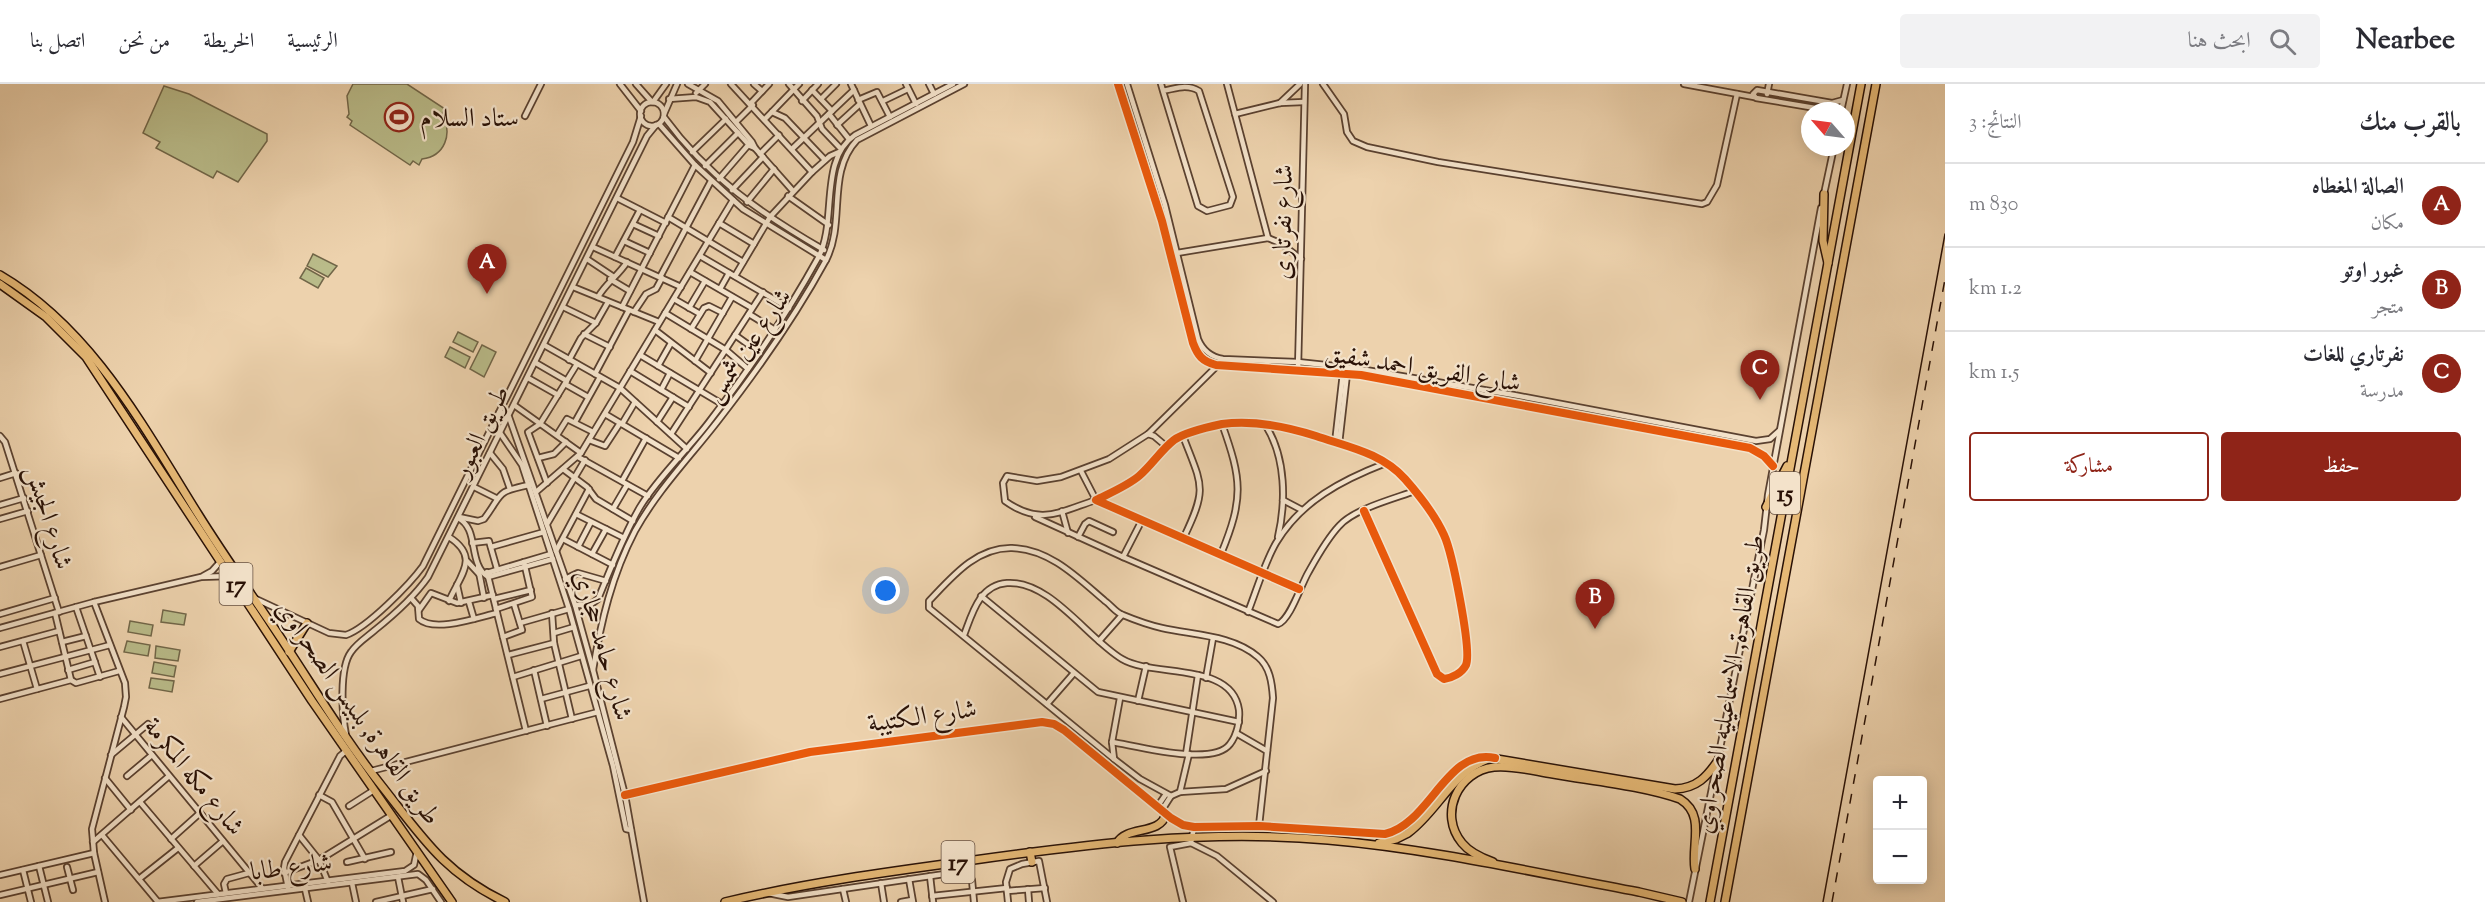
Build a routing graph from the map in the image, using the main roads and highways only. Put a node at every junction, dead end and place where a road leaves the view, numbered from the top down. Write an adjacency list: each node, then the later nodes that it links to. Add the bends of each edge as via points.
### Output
1 (1861, 84): 4 (highway, طريق القاهرة, الاسماعيليه الصحراوي / 15)
2 (1876, 84): 28 (highway, طريق القاهرة, الاسماعيليه الصحراوي / 15)
3 (1824, 194): 4 (highway, via 1823,236)
4 (1829, 265): 8 (highway, طريق القاهرة, الاسماعيليه الصحراوي / 15)
5 (0, 275): 7 (highway, طريق القاهرة, بلبيس الصحراوي / 17, via 42,304 78,338)
6 (0, 284): 9 (highway, طريق القاهرة, بلبيس الصحراوي / 17, via 46,317 74,344)
7 (166, 460): 9 (highway); 10 (highway, طريق القاهرة, بلبيس الصحراوي / 17)
8 (1790, 461): 12 (highway); 27 (highway, طريق القاهرة, الاسماعيليه الصحراوي / 15)
9 (157, 466): 11 (highway, طريق القاهرة, بلبيس الصحراوي / 17)
10 (174, 475): 11 (highway); 14 (highway, طريق القاهرة, بلبيس الصحراوي / 17)
11 (166, 479): 23 (highway, طريق القاهرة, بلبيس الصحراوي / 17)
12 (1766, 507)
13 (307, 623): 14 (highway)
14 (290, 652): 24 (highway, طريق القاهرة, بلبيس الصحراوي / 17, via 348,740 421,838 440,859 476,887)
15 (1719, 759): 18 (highway, via 1699,783 1675,789 1495,758 1462,774 1408,833)
16 (1162, 810): 17 (highway, via 1163,821 1158,825 1123,836)
17 (1117, 843): 18 (highway, 17, via 1280,837); 19 (highway, 17)
18 (1370, 844): 21 (highway, 17)
19 (1030, 852): 20 (highway); 25 (highway, 17, via 847,877)
20 (1036, 861)
21 (1510, 868): 22 (highway, via 1469,850 1453,824 1452,806 1457,791 1469,777 1491,768 1510,767 1680,799 1694,816); 26 (highway, 17)
22 (1695, 869)
23 (452, 902)
24 (505, 902)
25 (725, 902)
26 (1682, 902)
27 (1710, 902)
28 (1725, 902)

